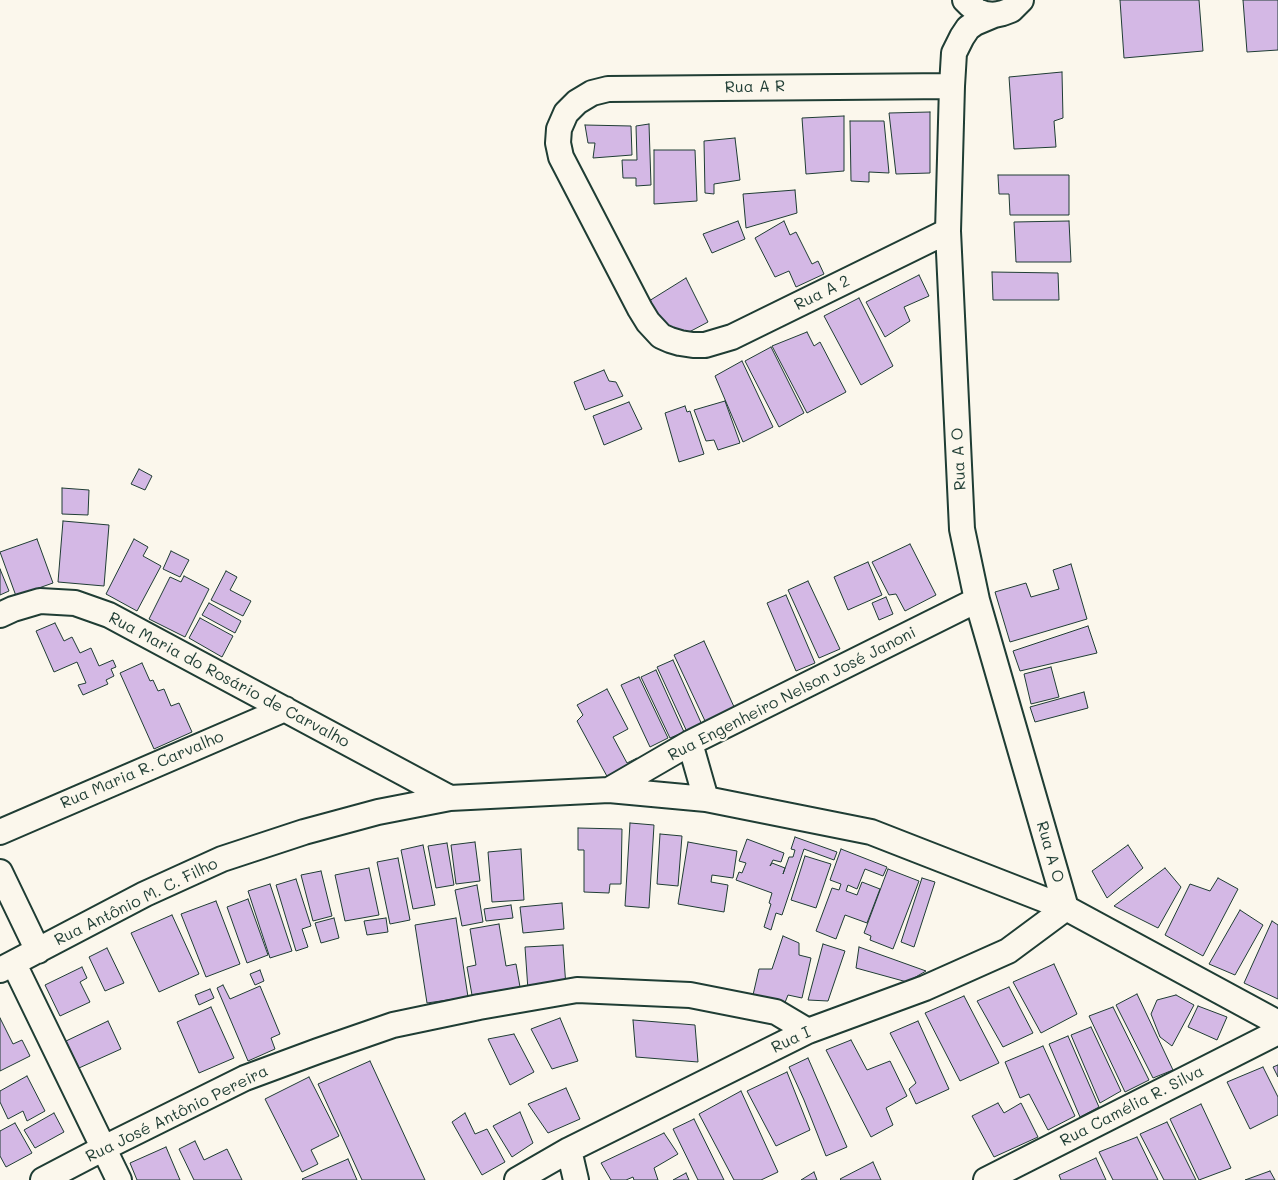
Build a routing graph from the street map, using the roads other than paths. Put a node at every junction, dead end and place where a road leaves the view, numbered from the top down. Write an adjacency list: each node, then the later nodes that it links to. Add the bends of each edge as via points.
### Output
1 (960, 0): 5 (street)
2 (965, 0): 4 (street, via 977,11)
3 (1021, 0): 4 (street, Rua A O, via 1011,10)
4 (994, 15): 5 (street, Rua A O, via 968,28)
5 (954, 53): 6 (street, Rua A O)
6 (952, 86): 7 (street, Rua A O); 8 (street, Rua A R, via 608,89 577,102 566,113 559,129 561,156 648,322 661,336)
7 (948, 231): 8 (street, Rua A 2, via 732,337); 9 (street, Rua A O, via 962,529)
8 (693, 345)
9 (977, 600): 12 (street, Rua Engenheiro Nelson José Janoni); 18 (street, Rua A O)
10 (0, 616): 11 (street, Rua Maria do Rosário de Carvalho, via 40,601 75,603 109,615)
11 (285, 709): 14 (street, Rua Maria do Rosário de Carvalho); 16 (street, Rua Maria R. Carvalho)
12 (690, 744): 13 (street, Rua Engenheiro Nelson José Janoni); 15 (street)
13 (609, 790): 14 (street, Rua Engenheiro Nelson José Janoni); 15 (street, Rua Engenheiro Nelson José Janoni)
14 (450, 798): 19 (street, Rua Antônio M. C. Filho, via 378,812 222,859 145,894)
15 (706, 799): 18 (street, Rua Engenheiro Nelson José Janoni, via 871,832)
16 (0, 832)
17 (0, 872): 19 (street)
18 (1066, 908): 21 (street, Rua Engenheiro Nelson José Janoni); 22 (street, Rua I, via 1008,951 925,988)
19 (38, 951): 20 (street, Rua Antônio M. C. Filho)
20 (7, 967): 24 (street)
21 (1278, 1023)
22 (808, 1031): 24 (street, Rua José Antônio Pereira, via 776,1012 690,995 578,990 393,1025 245,1078); 25 (street, Rua I)
23 (1278, 1032): 30 (street, Rua Camélia R. Silva)
24 (104, 1148): 26 (street, Rua José Antônio Pereira); 27 (street)
25 (569, 1150): 28 (street, Rua I); 29 (street)
26 (43, 1180)
27 (119, 1180)
28 (517, 1180)
29 (576, 1180)
30 (986, 1180)

